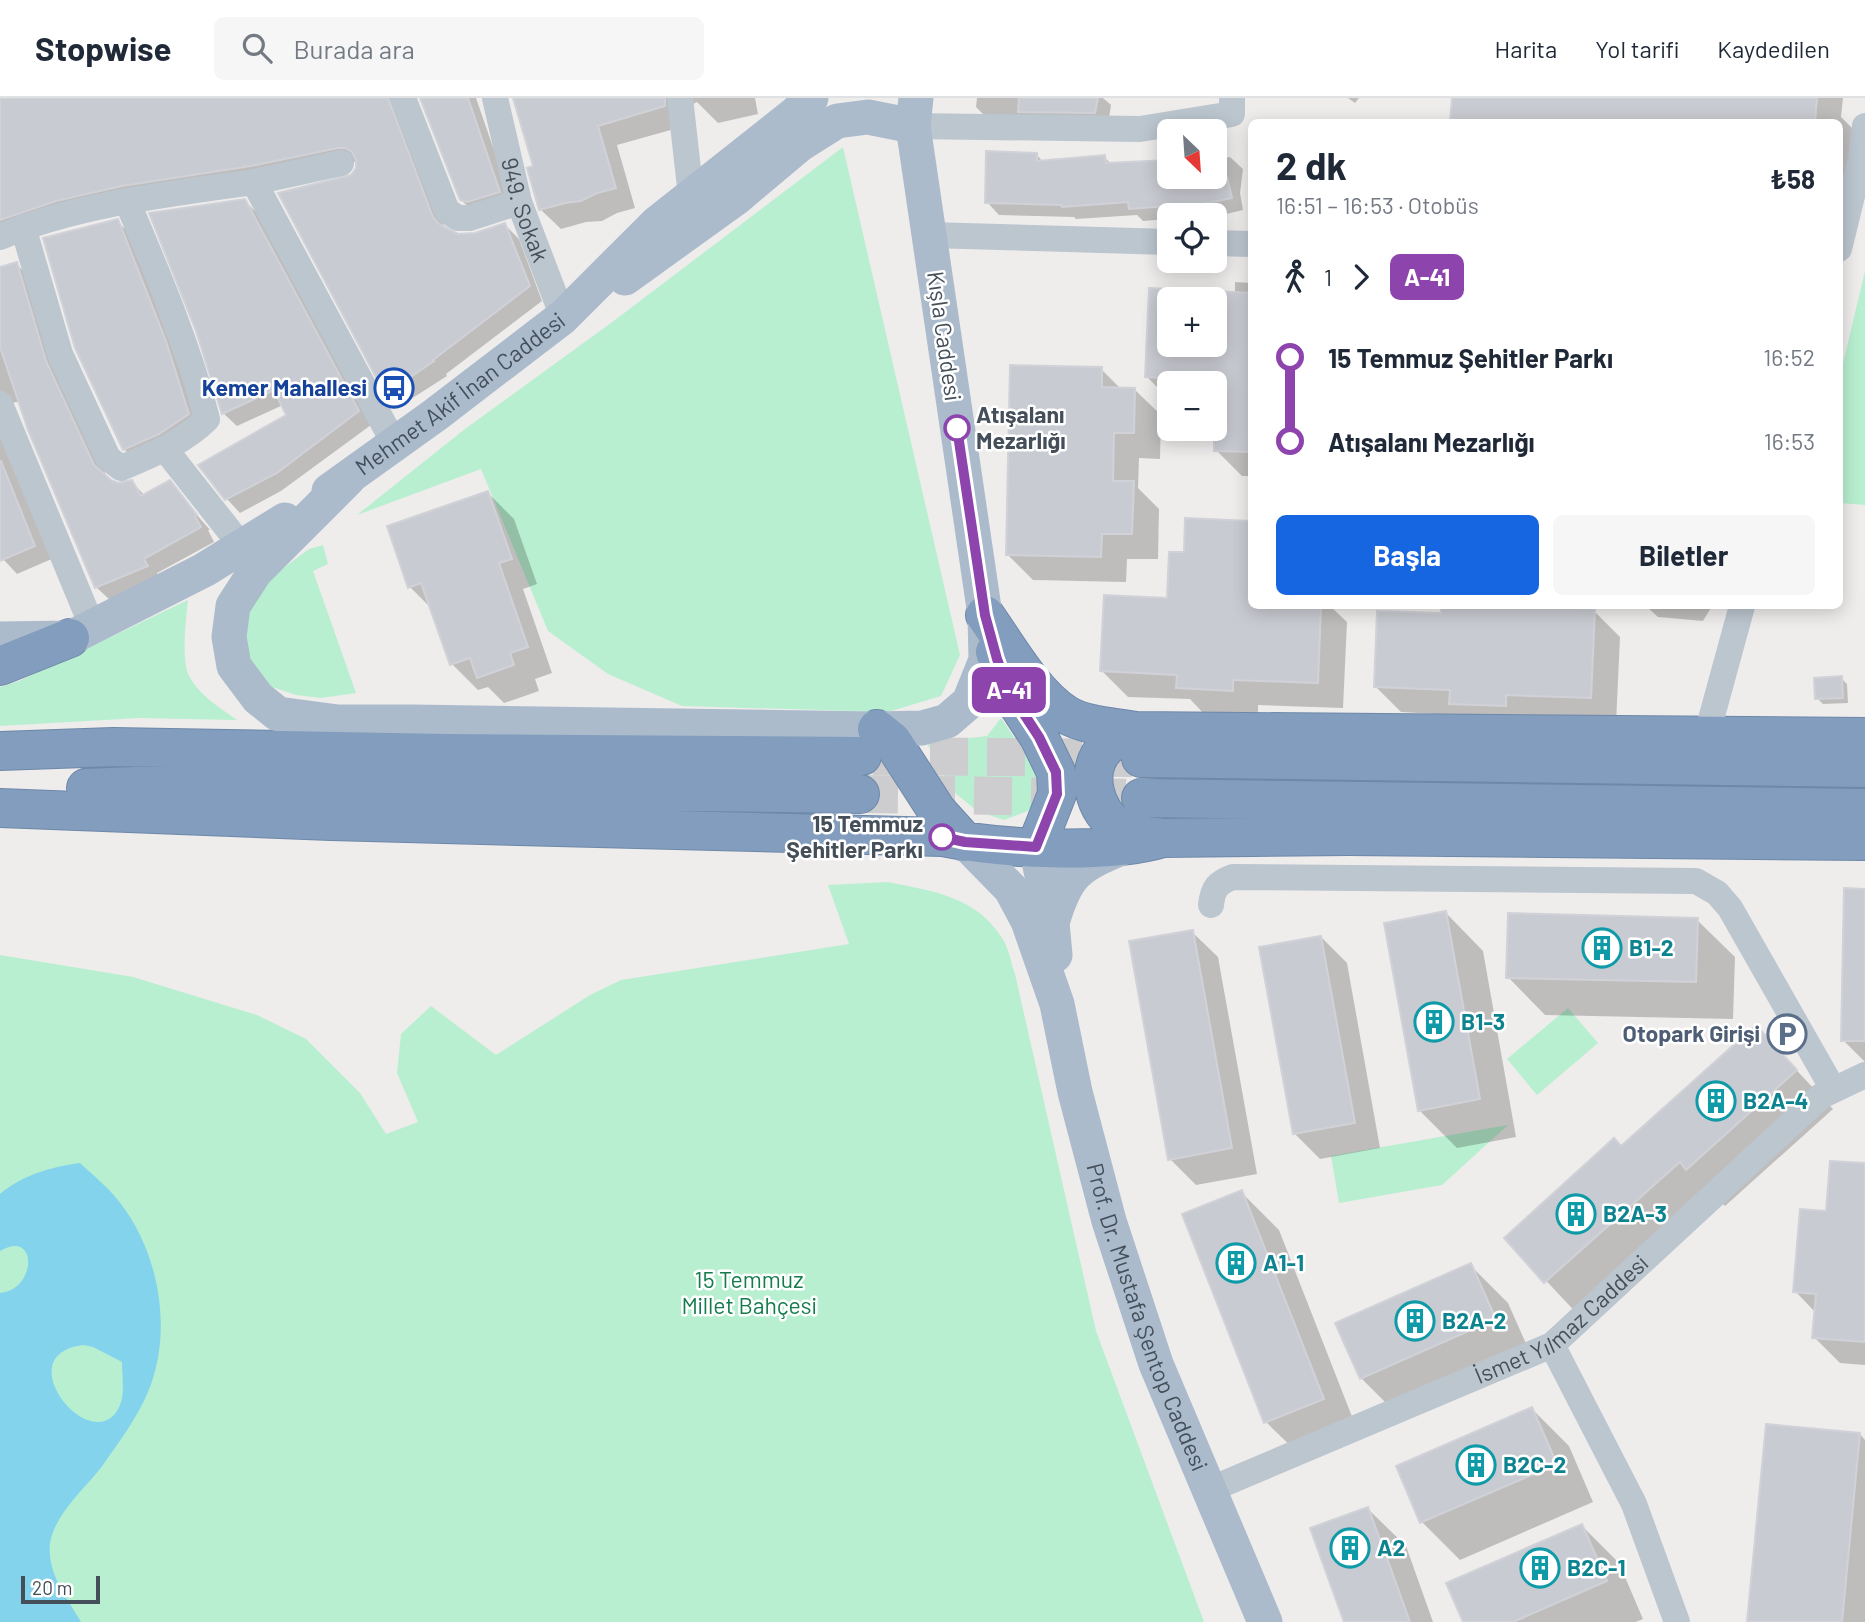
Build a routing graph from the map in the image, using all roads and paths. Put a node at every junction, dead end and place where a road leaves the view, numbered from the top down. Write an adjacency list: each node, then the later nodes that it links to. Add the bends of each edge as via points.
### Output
1 (403, 98): 12 (street, via 447,211 470,218)
2 (495, 98): 12 (street, 949. Sokak)
3 (680, 98): 10 (street)
4 (811, 98): 10 (main road, Mehmet Akif İnan Caddesi)
5 (1232, 106): 6 (street, via 1140,129)
6 (914, 112): 15 (main road, Kışla Caddesi); 19 (main road, via 837,121 624,279)
7 (1865, 126): 14 (street)
8 (341, 163): 9 (street)
9 (254, 182): 11 (street); 21 (street)
10 (691, 196): 19 (main road, Mehmet Akif İnan Caddesi, via 656,224)
11 (127, 201): 13 (street); 22 (street, via 207,419)
12 (519, 202): 19 (street, 949. Sokak)
13 (11, 232): 22 (street, via 108,458 121,468)
14 (1843, 233)
15 (929, 235): 16 (street); 26 (main road, Kışla Caddesi)
16 (1157, 242)
17 (1227, 243): 18 (street)
18 (1248, 244)
19 (563, 317): 21 (main road, Mehmet Akif İnan Caddesi)
20 (0, 404): 27 (street)
21 (395, 445): 23 (main road, Mehmet Akif İnan Caddesi)
22 (165, 449): 24 (street)
23 (348, 479): 24 (main road, Mehmet Akif İnan Caddesi); 32 (main road, Kışla Caddesi, via 255,572 233,606 229,637 234,666 258,698 278,714 338,722 427,722)
24 (243, 548): 27 (main road, Mehmet Akif İnan Caddesi)
25 (1741, 609): 30 (street)
26 (985, 615): 32 (main road, Kışla Caddesi, via 986,660 969,702 947,721); 33 (highway, via 1044,695 1066,715); 44 (highway, via 1009,691 1056,772 1057,794)
27 (81, 632): 28 (main road); 29 (highway)
28 (0, 639)
29 (0, 666)
30 (1707, 734): 31 (highway); 33 (highway)
31 (1865, 737)
32 (869, 743): 34 (highway, via 474,753 113,747); 43 (highway, via 892,741 937,811)
33 (1138, 745): 35 (highway); 41 (highway, via 1107,745 1098,757 1094,769 1100,809 1134,835)
34 (0, 751)
35 (1865, 768)
36 (0, 791): 37 (highway, via 160,785)
37 (860, 794)
38 (1141, 798): 40 (highway)
39 (0, 808): 43 (highway, via 942,837)
40 (1865, 808)
41 (1163, 838): 42 (highway); 45 (highway)
42 (1865, 841)
43 (965, 842): 44 (highway); 48 (main road, via 1011,889 1028,921)
44 (1036, 847): 45 (highway); 47 (main road)
45 (1124, 847): 47 (main road, via 1094,859 1072,876)
46 (1211, 905): 50 (street, via 1213,890 1233,877 1696,881 1717,893 1730,908)
47 (1052, 923): 48 (main road)
48 (1057, 1004): 52 (main road, Prof. Dr. Mustafa Şentop Caddesi, via 1109,1221 1156,1364)
49 (1865, 1076): 50 (street, İsmet Yılmaz Caddesi)
50 (1833, 1089): 51 (street, İsmet Yılmaz Caddesi)
51 (1552, 1345): 52 (street, İsmet Yılmaz Caddesi); 54 (street, via 1634,1504)
52 (1209, 1490): 53 (main road, Prof. Dr. Mustafa Şentop Caddesi)
53 (1265, 1622)
54 (1677, 1622)

